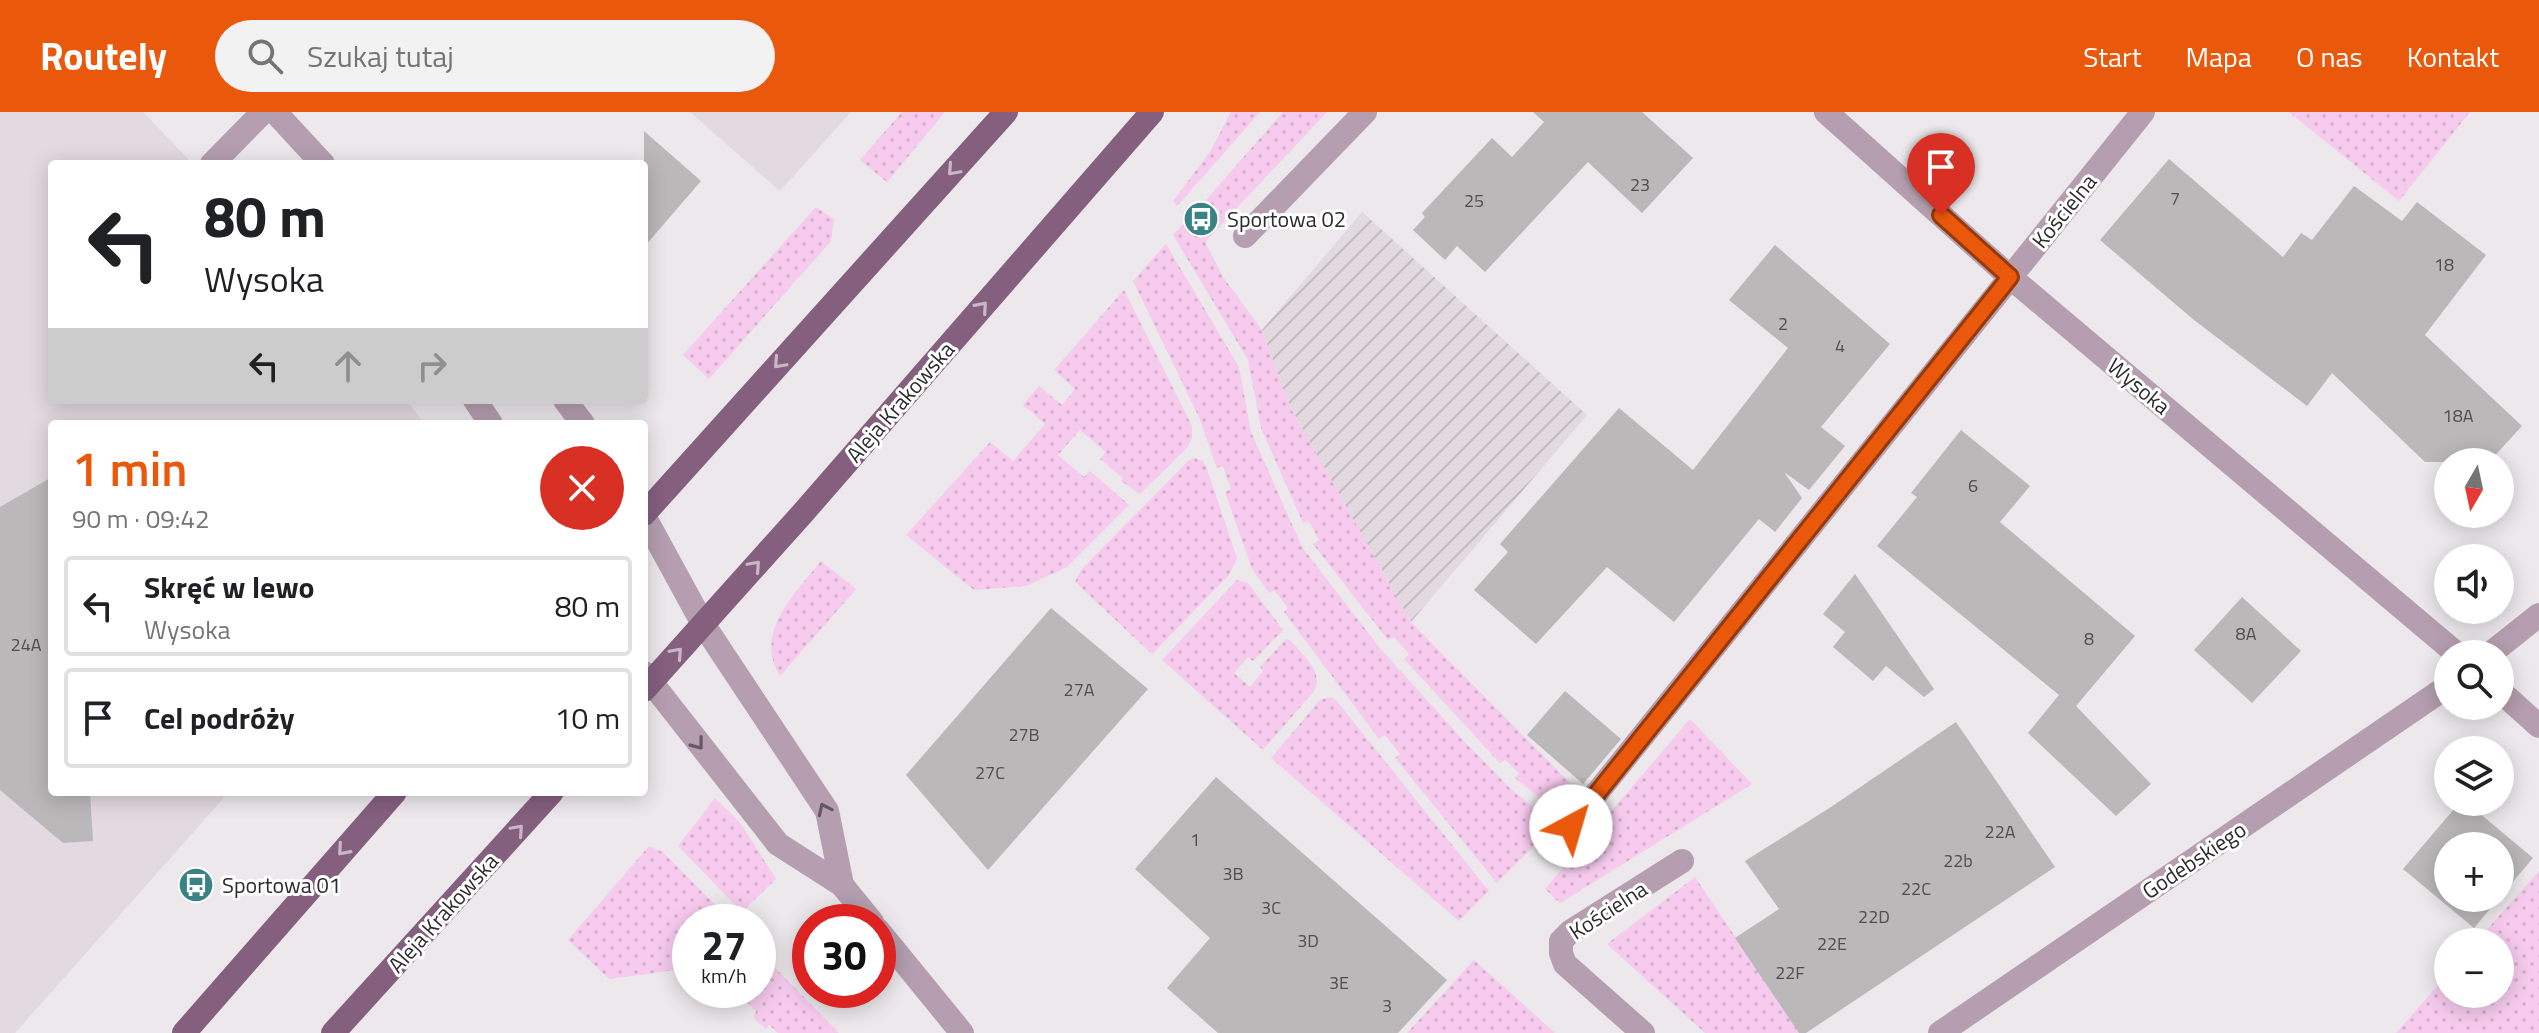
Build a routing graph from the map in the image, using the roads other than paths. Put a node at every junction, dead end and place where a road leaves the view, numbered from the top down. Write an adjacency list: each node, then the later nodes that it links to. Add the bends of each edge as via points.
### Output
1 (263, 112): 8 (street)
2 (275, 112): 9 (street)
3 (1006, 112): 12 (main road, one-way to 12)
4 (1152, 112): 15 (main road, Aleja Krakowska, one-way to 4)
5 (1365, 112): 10 (street)
6 (1826, 112): 11 (street, Wysoka)
7 (2143, 112): 11 (street, Kościelna)
8 (216, 160)
9 (319, 160)
10 (1245, 236)
11 (2010, 277): 16 (street, Wysoka); 25 (street, Kościelna)
12 (648, 511)
13 (648, 522): 15 (street)
14 (2539, 615): 17 (street)
15 (703, 624): 18 (main road, Aleja Krakowska, one-way to 15); 27 (street, one-way to 15, via 827,811)
16 (2440, 640)
17 (2508, 640)
18 (648, 680)
19 (648, 684): 27 (street, one-way to 27, via 778,844)
20 (2434, 696): 34 (street, Godebskiego)
21 (2514, 704): 22 (street)
22 (2539, 726)
23 (391, 796): 30 (main road, one-way to 30)
24 (548, 796): 31 (main road, Aleja Krakowska, one-way to 24)
25 (1564, 834)
26 (1682, 861): 33 (street, Kościelna, via 1561,941 1565,964)
27 (842, 885): 28 (street)
28 (857, 904)
29 (896, 952): 32 (street)
30 (184, 1033)
31 (333, 1033)
32 (962, 1033)
33 (1643, 1033)
34 (1940, 1033)

